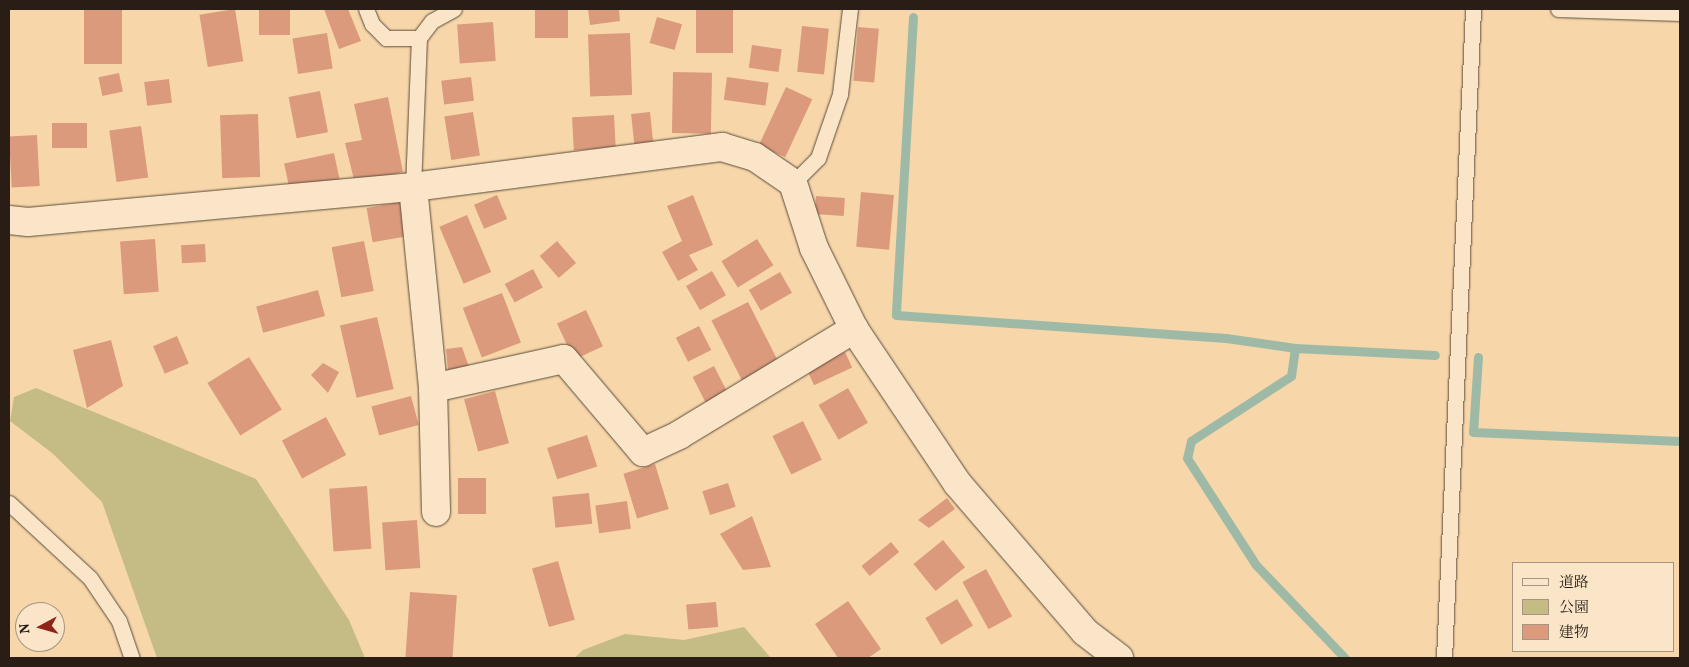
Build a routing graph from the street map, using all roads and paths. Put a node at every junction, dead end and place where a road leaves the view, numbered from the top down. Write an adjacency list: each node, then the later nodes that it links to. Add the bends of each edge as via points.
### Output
1 (366, 9): 7 (lane, via 372,24 386,38)
2 (454, 9): 7 (lane, via 432,21)
3 (850, 9): 8 (lane, via 840,94 818,158)
4 (1473, 9): 17 (lane)
5 (1558, 9): 6 (lane)
6 (1680, 13)
7 (419, 38): 9 (lane)
8 (793, 183): 9 (street, via 755,157 722,147); 11 (street, via 814,248)
9 (413, 187): 10 (street, via 28,222); 12 (street)
10 (9, 220)
11 (854, 329): 12 (street, via 679,435 643,452 564,359); 16 (street, via 957,483 1085,632)
12 (432, 388): 14 (street)
13 (9, 503): 15 (lane, via 90,578 119,621)
14 (436, 512)
15 (132, 658)
16 (1119, 658)
17 (1444, 658)

